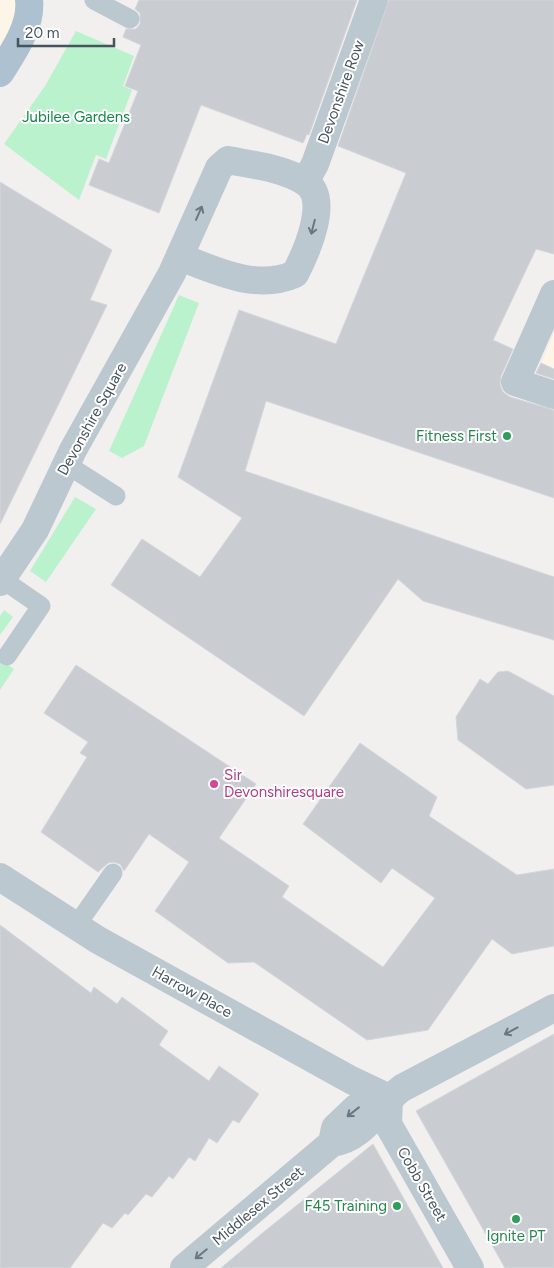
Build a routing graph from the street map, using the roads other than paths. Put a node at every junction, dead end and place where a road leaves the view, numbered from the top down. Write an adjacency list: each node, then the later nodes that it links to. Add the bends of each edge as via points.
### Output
1 (28, 0): 5 (main road, via 28,17 18,45)
2 (94, 0): 4 (lane)
3 (374, 0): 6 (street, Devonshire Row, via 316,164)
4 (130, 19)
5 (0, 73)
6 (305, 182): 7 (street, Devonshire Square, one-way to 6, via 219,168 228,160 267,167); 7 (street, one-way to 7, via 317,202 315,224 296,274 282,280 262,281 226,275)
7 (180, 257): 10 (street, Devonshire Square)
8 (554, 294): 9 (street, via 515,382)
9 (554, 394)
10 (66, 464): 11 (lane); 12 (street, Devonshire Square, via 35,530)
11 (116, 496)
12 (1, 581): 13 (lane, Devonshire Square, via 41,606)
13 (7, 656)
14 (113, 873): 16 (lane)
15 (0, 877): 16 (street, Harrow Place)
16 (76, 926): 18 (street, Harrow Place)
17 (554, 1008): 18 (street, Middlesex Street, one-way to 18)
18 (388, 1098): 19 (street, Middlesex Street, one-way to 19, via 366,1128 341,1142 332,1143); 20 (street, Cobb Street, via 388,1124)
19 (184, 1268)
20 (470, 1268)

